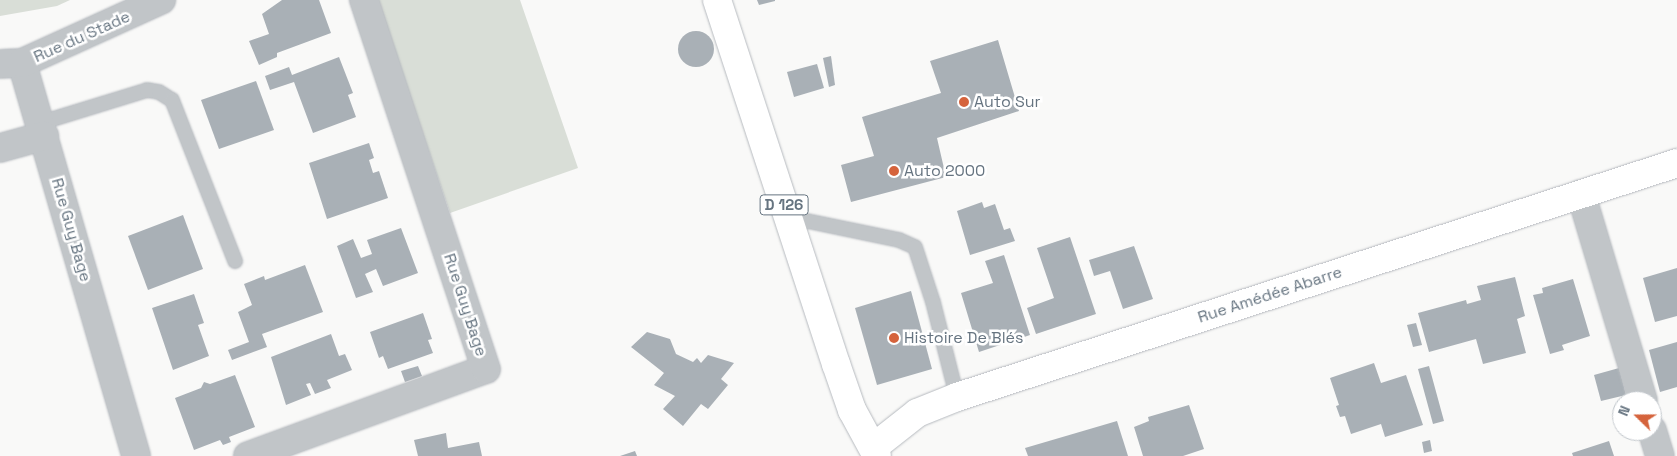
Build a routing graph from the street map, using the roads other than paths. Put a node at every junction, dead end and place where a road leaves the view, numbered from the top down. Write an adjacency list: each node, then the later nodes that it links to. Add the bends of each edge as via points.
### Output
1 (161, 0): 4 (street, Rue du Stade)
2 (364, 0): 16 (street, Rue Guy Bage, via 486,369)
3 (717, 0): 9 (street, D 126)
4 (11, 63): 5 (street, Rue Guy Bage)
5 (42, 129): 6 (street); 10 (lane, via 146,90 172,100); 15 (street, Rue Guy Bage)
6 (0, 148)
7 (1677, 163): 8 (street, Rue Amédée Abarre)
8 (1581, 194): 11 (street); 12 (street, Rue Amédée Abarre)
9 (788, 217): 12 (lane, via 898,240 915,247 933,302); 14 (street, D 126, via 852,410)
10 (235, 260)
11 (1640, 391)
12 (957, 397): 14 (street, Rue Amédée Abarre, via 917,413)
13 (1655, 441): 17 (street)
14 (870, 453)
15 (136, 456)
16 (248, 456)
17 (1660, 456)

